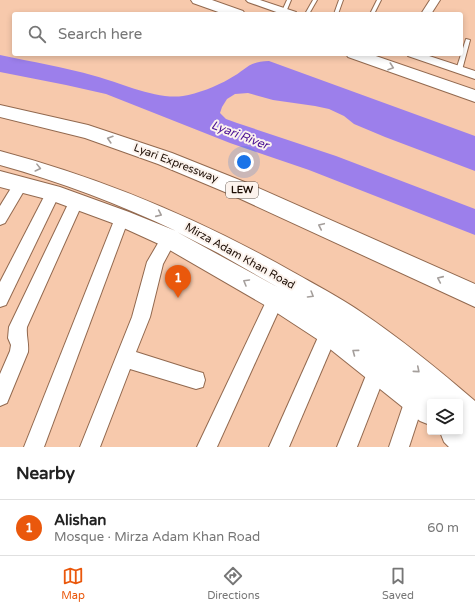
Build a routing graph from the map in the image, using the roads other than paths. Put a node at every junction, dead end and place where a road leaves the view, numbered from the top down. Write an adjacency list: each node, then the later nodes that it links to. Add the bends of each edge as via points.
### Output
1 (198, 0): 8 (highway)
2 (250, 0): 9 (street)
3 (288, 0): 10 (lane)
4 (315, 0): 11 (lane)
5 (341, 0): 12 (lane)
6 (379, 0): 13 (lane)
7 (435, 0): 14 (street)
8 (232, 12)
9 (285, 12)
10 (288, 12)
11 (309, 12)
12 (337, 12)
13 (373, 12)
14 (427, 12)
15 (468, 40): 18 (lane)
16 (360, 56): 20 (highway, one-way to 20)
17 (424, 56): 18 (street)
18 (459, 70): 19 (street)
19 (475, 75)
20 (475, 96)
21 (0, 111): 29 (highway, Lyari Expressway / LEW, one-way to 21, via 179,163 94,134)
22 (0, 158): 37 (main road, Mirza Adam Khan Road, one-way to 37, via 43,169 119,195 189,227 275,274 358,324)
23 (11, 182): 24 (main road, Mirza Adam Khan Road); 27 (street)
24 (53, 193): 25 (main road, Mirza Adam Khan Road); 30 (street)
25 (76, 202): 26 (main road, Mirza Adam Khan Road); 36 (street, via 18,327 19,352)
26 (122, 218): 28 (main road, Mirza Adam Khan Road); 39 (street)
27 (0, 219)
28 (169, 238): 31 (main road, Mirza Adam Khan Road, one-way to 28); 33 (street, via 155,262 141,317)
29 (475, 296)
30 (0, 299)
31 (276, 299): 32 (main road, Mirza Adam Khan Road); 41 (street)
32 (329, 332): 34 (main road, Mirza Adam Khan Road, one-way to 32); 42 (street)
33 (125, 358): 35 (street); 40 (street)
34 (378, 370): 38 (main road, Mirza Adam Khan Road); 43 (street)
35 (196, 380)
36 (0, 396)
37 (451, 399)
38 (423, 404): 44 (street)
39 (34, 447)
40 (90, 447)
41 (207, 447)
42 (279, 447)
43 (347, 447)
44 (399, 447)

